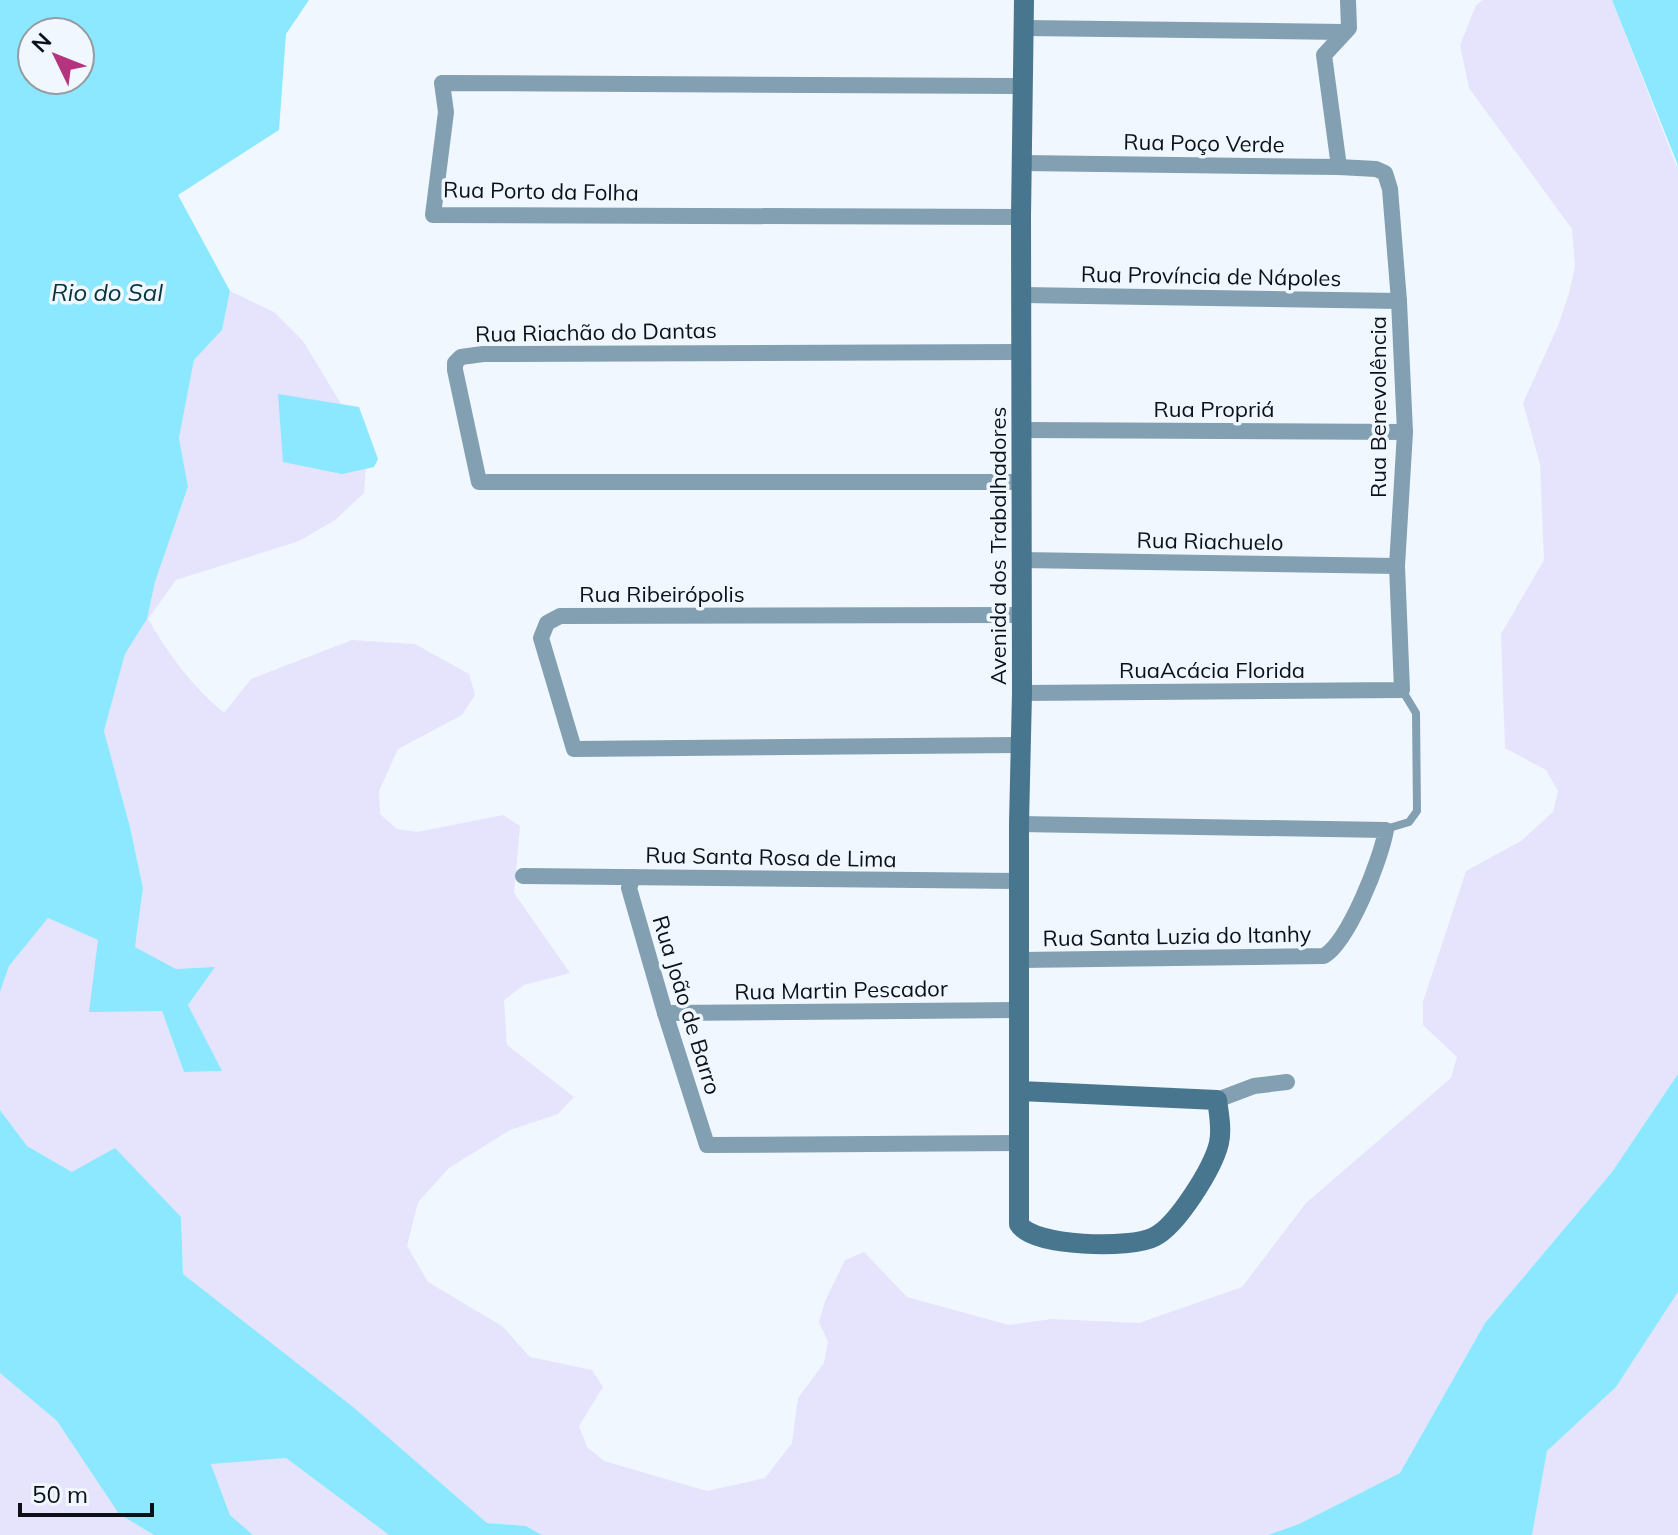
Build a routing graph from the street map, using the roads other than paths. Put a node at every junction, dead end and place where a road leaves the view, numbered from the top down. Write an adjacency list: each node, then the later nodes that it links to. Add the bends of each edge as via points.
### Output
1 (1024, 0): 3 (street, Avenida dos Trabalhadores)
2 (1348, 0): 4 (street, via 1349,28)
3 (1025, 28): 4 (street); 5 (street, Avenida dos Trabalhadores)
4 (1343, 32): 7 (street, via 1324,55)
5 (1023, 86): 6 (street, Avenida dos Trabalhadores); 9 (street, Rua Porto da Folha, via 442,83 446,112 433,215)
6 (1022, 163): 7 (street, Rua Poço Verde); 9 (street, Avenida dos Trabalhadores)
7 (1339, 167): 8 (street, Rua Poço Verde)
8 (1385, 173): 11 (street, Rua Benevolência)
9 (1021, 217): 10 (street, Avenida dos Trabalhadores)
10 (1023, 295): 11 (street, Rua Província de Nápoles); 12 (street, Avenida dos Trabalhadores)
11 (1399, 301): 14 (street, Rua Benevolência)
12 (1022, 352): 13 (street, Avenida dos Trabalhadores); 15 (street, Rua Riachão do Dantas, via 483,354 455,363 479,482)
13 (1022, 430): 14 (street, Rua Propriá); 15 (street, Avenida dos Trabalhadores)
14 (1405, 432): 17 (street, Rua Benevolência)
15 (1021, 482): 16 (street, Avenida dos Trabalhadores)
16 (1021, 560): 17 (street, Rua Riachuelo); 18 (street, Avenida dos Trabalhadores)
17 (1397, 566): 19 (street, Rua Benevolência)
18 (1021, 615): 20 (street, Avenida dos Trabalhadores); 21 (street, Rua Ribeirópolis, via 560,616 547,623 541,638 574,749)
19 (1402, 690): 20 (street, RuaAcácia Florida); 23 (lane, via 1416,713 1418,808 1409,822)
20 (1022, 693): 21 (street, Avenida dos Trabalhadores)
21 (1020, 745): 22 (street, Avenida dos Trabalhadores)
22 (1019, 824): 23 (street); 26 (street, Avenida dos Trabalhadores)
23 (1386, 830): 27 (street, Rua Santa Luzia do Itanhy, via 1373,876 1333,950 1316,958)
24 (523, 876): 25 (street, Rua Santa Rosa de Lima)
25 (633, 877): 26 (street, Rua Santa Rosa de Lima); 29 (street, Rua João de Barro, via 629,888)
26 (1019, 881): 27 (street, Avenida dos Trabalhadores)
27 (1020, 960): 28 (street, Avenida dos Trabalhadores)
28 (1019, 1010): 29 (street, Rua Martin Pescador); 31 (street, Avenida dos Trabalhadores)
29 (665, 1013): 33 (street, Rua João de Barro, via 707,1145)
30 (1287, 1082): 32 (street, via 1254,1086)
31 (1020, 1091): 32 (street); 33 (street, Avenida dos Trabalhadores)
32 (1217, 1100): 33 (street, Avenida dos Trabalhadores, via 1220,1132 1213,1159 1172,1221 1147,1240 1064,1242 1024,1232 1018,1215)
33 (1018, 1143)

